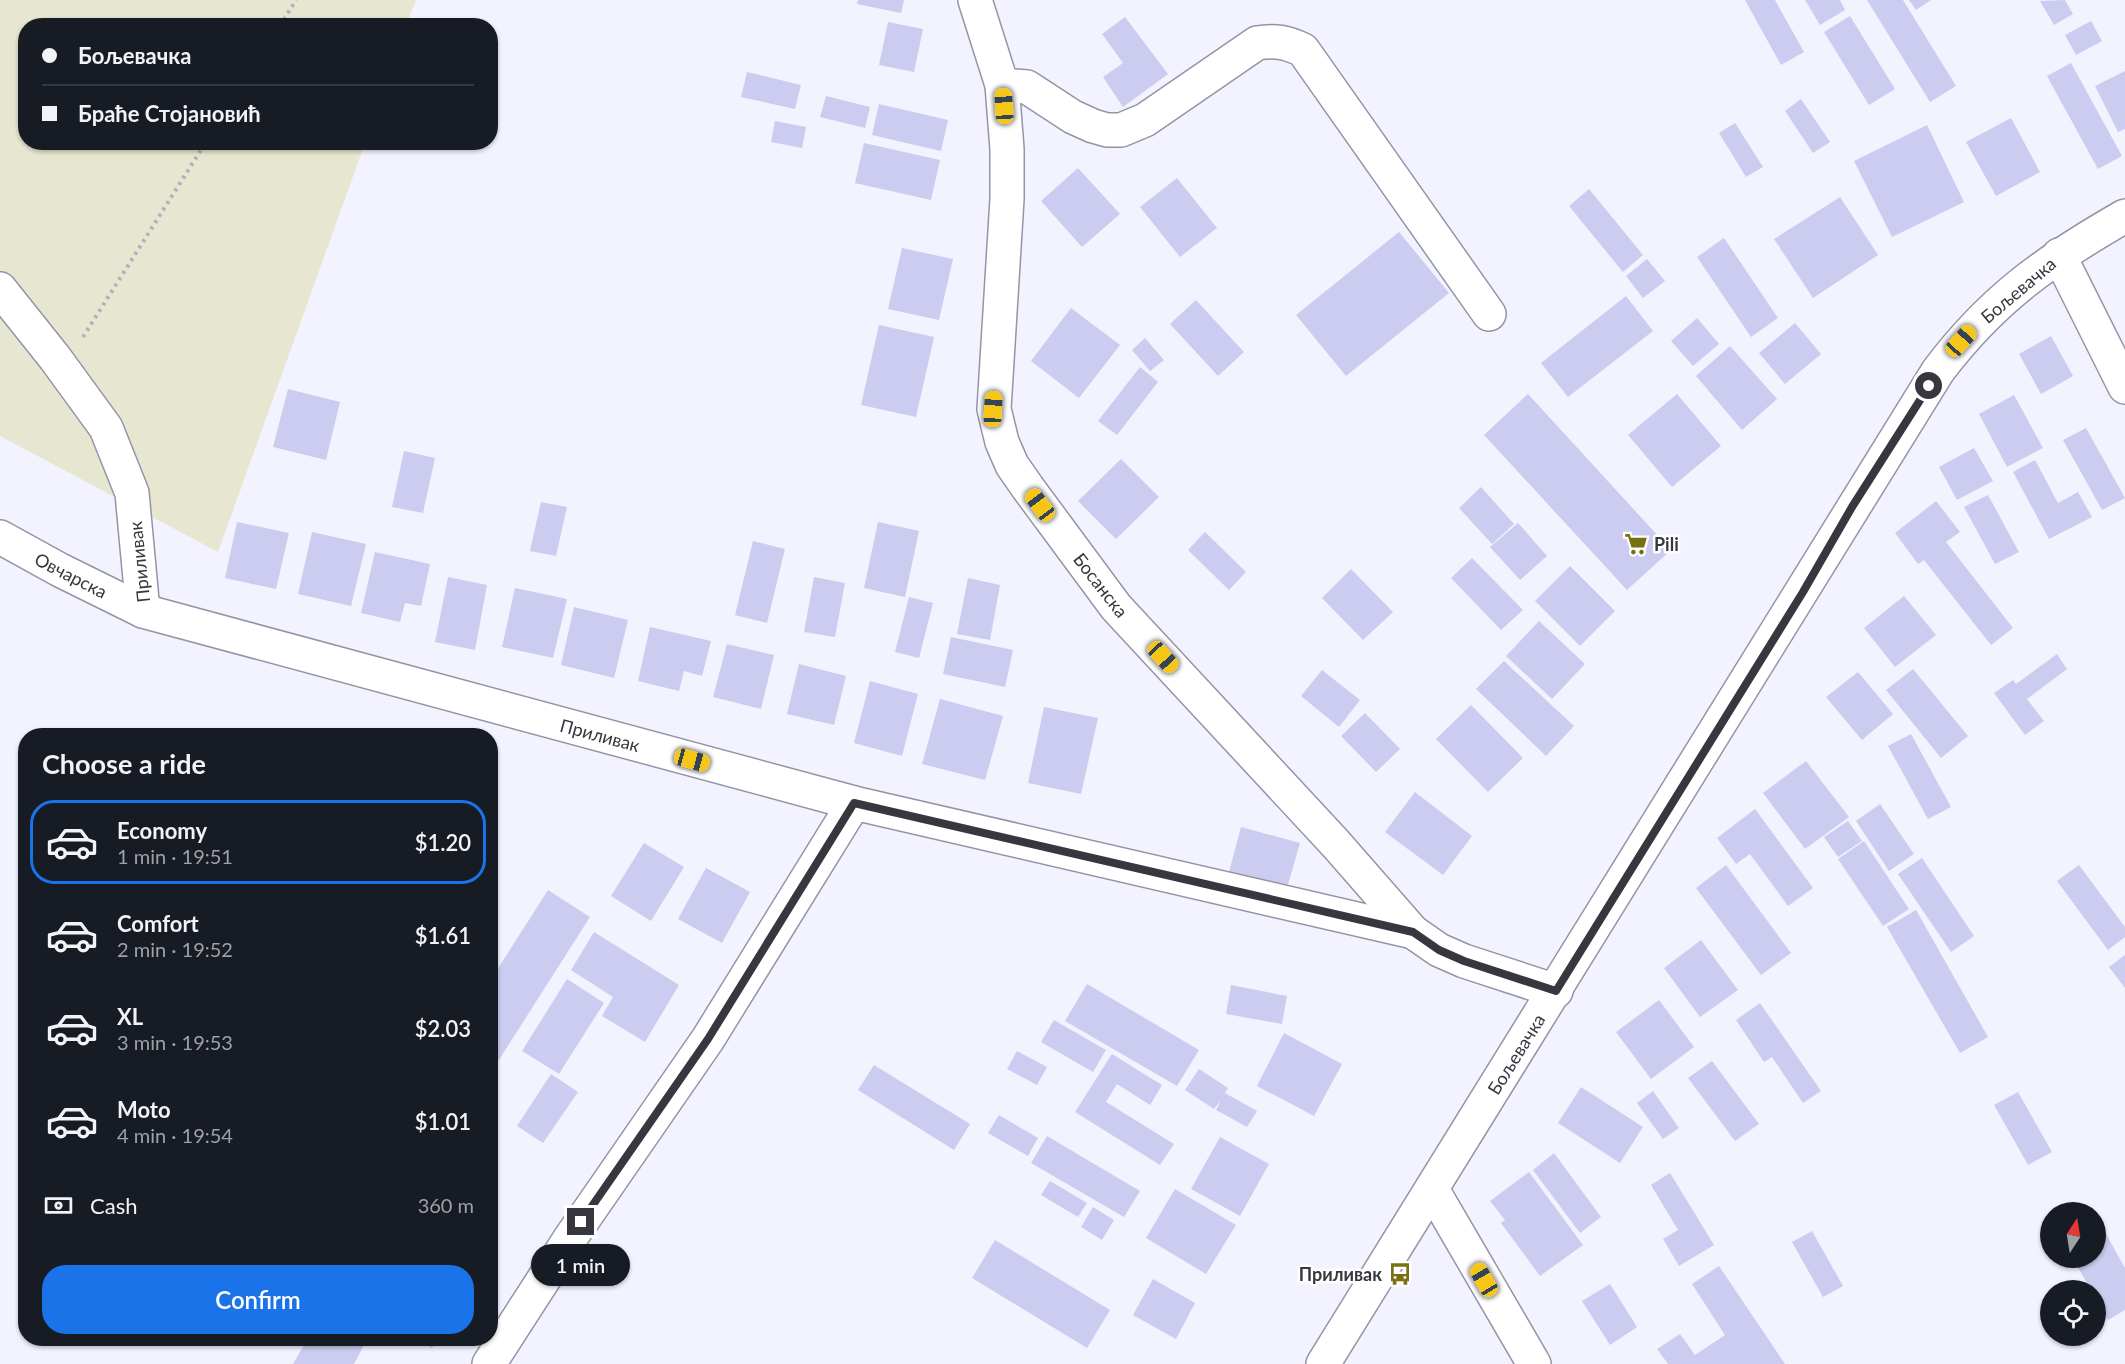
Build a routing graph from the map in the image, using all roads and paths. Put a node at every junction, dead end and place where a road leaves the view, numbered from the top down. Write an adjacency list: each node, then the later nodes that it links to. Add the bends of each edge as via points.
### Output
1 (296, 0): 3 (path)
2 (975, 0): 4 (street, Босанска)
3 (285, 18)
4 (1002, 85): 9 (street, via 1027,87 1073,117 1107,130 1121,130 1145,120 1257,43 1274,40 1303,50); 15 (street, Босанска, via 1007,199 993,409 1012,465 1116,607)
5 (201, 150): 10 (path)
6 (2125, 216): 7 (street, Бољевачка)
7 (2059, 255): 11 (street); 16 (street, Бољевачка, via 1992,309 1938,371)
8 (0, 289): 10 (street, Приливак)
9 (1489, 314)
10 (62, 369): 13 (street, Приливак, via 106,428 132,493)
11 (2125, 387)
12 (0, 537): 13 (street, Овчарска)
13 (143, 611): 14 (street, Приливак)
14 (854, 803): 15 (street, Приливак); 18 (street, via 708,1039)
15 (1413, 932): 16 (street, Босанска, via 1464,961)
16 (1556, 991): 17 (street, Бољевачка)
17 (1432, 1189): 19 (street, Бољевачка); 20 (street)
18 (489, 1364)
19 (1323, 1364)
20 (1534, 1364)

